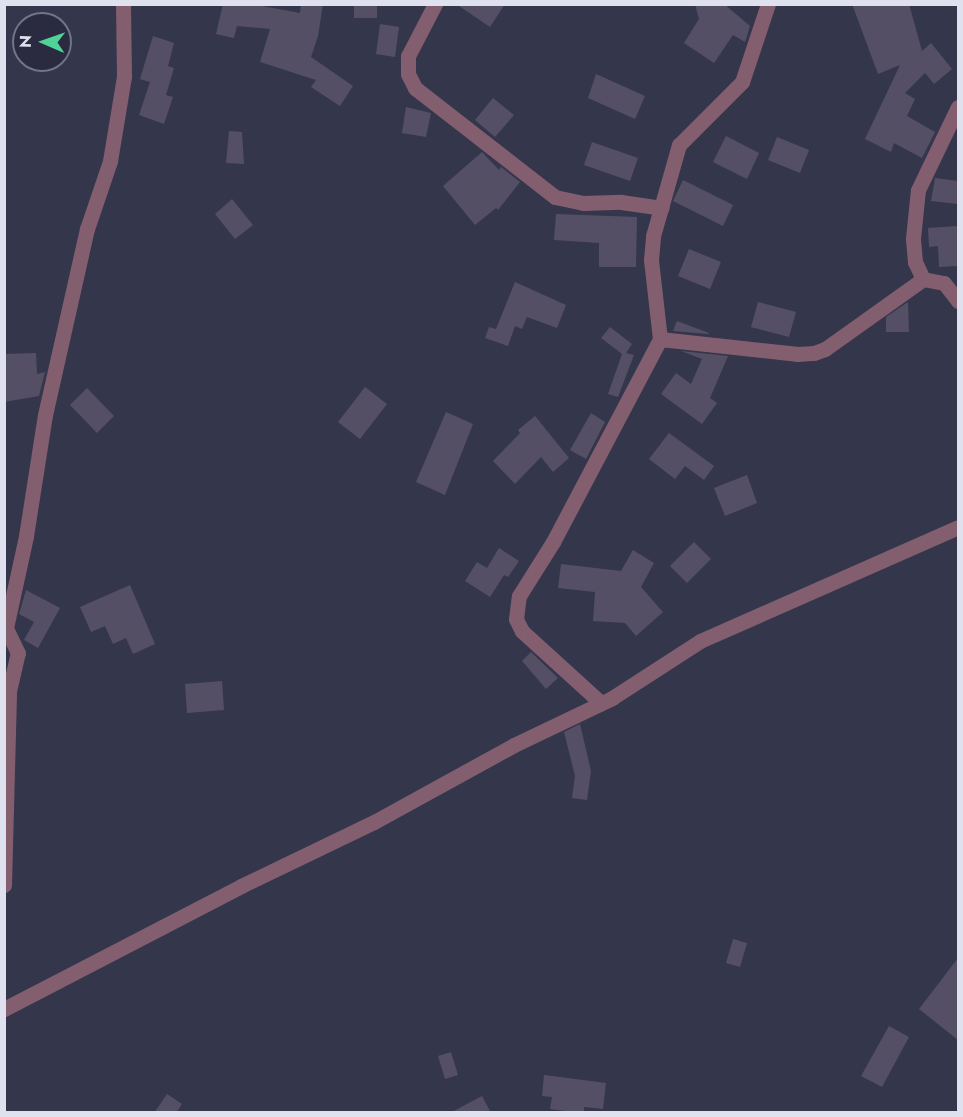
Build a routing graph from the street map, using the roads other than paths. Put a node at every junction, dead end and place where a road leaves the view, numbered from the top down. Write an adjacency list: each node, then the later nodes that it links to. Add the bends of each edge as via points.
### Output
1 (123, 4): 10 (street, via 124,76 110,161 87,229 45,415 26,536)
2 (435, 4): 5 (street, via 408,56 408,74 415,88 555,197 583,203 621,202)
3 (768, 4): 5 (street, via 742,82 679,145)
4 (958, 107): 6 (street, via 918,190 913,238 915,262)
5 (662, 208): 8 (street, via 653,236 651,260)
6 (923, 279): 7 (street, via 944,283); 8 (street, via 814,353)
7 (958, 301)
8 (660, 339): 11 (street, via 519,596 516,619 522,631)
9 (958, 527): 11 (street, via 700,641)
10 (5, 627): 12 (street, via 18,653 9,691)
11 (601, 703): 13 (street)
12 (4, 885)
13 (4, 1009)

